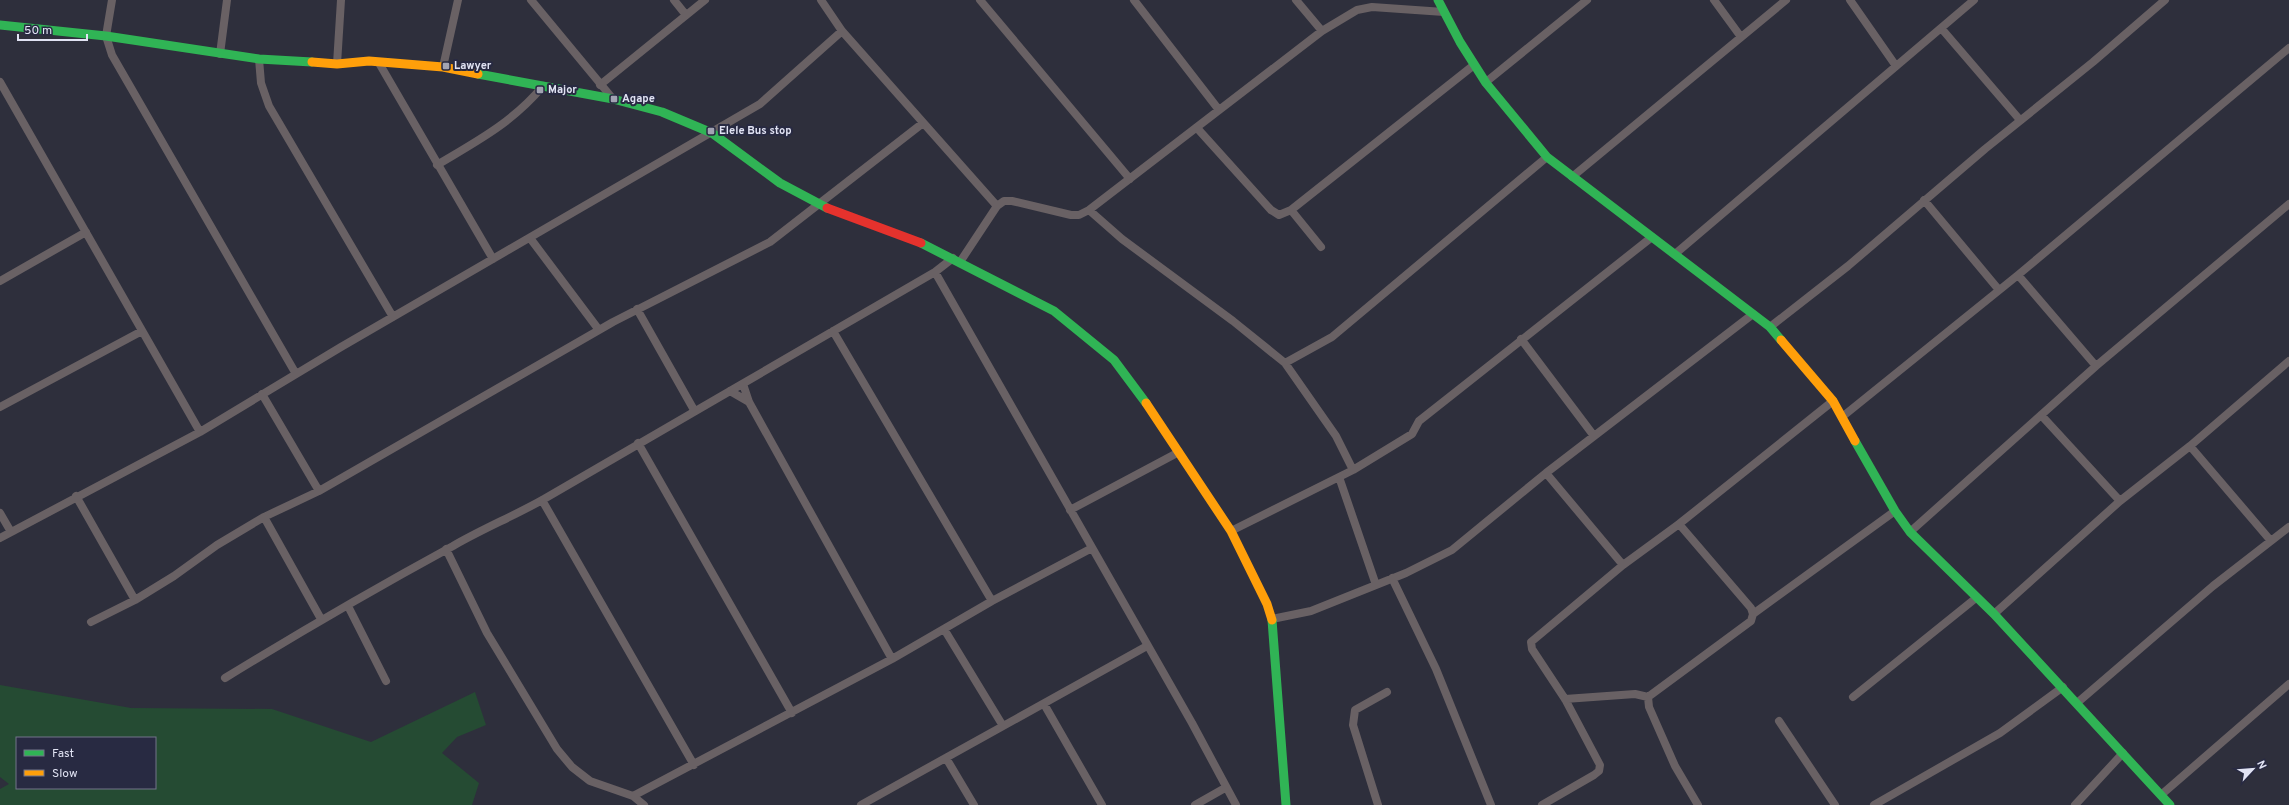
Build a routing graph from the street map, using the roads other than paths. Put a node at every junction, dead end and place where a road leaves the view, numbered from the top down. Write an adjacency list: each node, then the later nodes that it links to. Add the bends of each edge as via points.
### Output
1 (112, 0): 25 (street)
2 (227, 0): 28 (street)
3 (341, 0): 31 (street)
4 (458, 0): 34 (street)
5 (531, 0): 37 (street)
6 (674, 0): 20 (street)
7 (706, 0): 20 (street)
8 (821, 0): 23 (street)
9 (980, 0): 48 (street)
10 (1134, 0): 40 (street)
11 (1296, 0): 24 (street)
12 (1438, 0): 19 (street)
13 (1587, 0): 36 (street)
14 (1714, 0): 26 (street)
15 (1786, 0): 26 (street)
16 (1850, 0): 33 (street)
17 (1974, 0): 22 (street)
18 (2165, 0): 41 (street)
19 (1444, 12): 24 (street, via 1372,7 1357,10); 32 (street)
20 (686, 15): 37 (street)
21 (0, 25): 25 (street)
22 (1941, 28): 33 (street); 41 (street)
23 (842, 31): 42 (street); 44 (street, via 760,104)
24 (1322, 31): 40 (street)
25 (106, 36): 28 (street); 77 (street, via 112,55)
26 (1741, 37): 47 (street)
27 (2289, 48): 63 (street)
28 (220, 54): 29 (street)
29 (259, 59): 31 (street); 68 (street, via 261,83 269,106)
30 (379, 63): 31 (street, via 368,61); 34 (street); 46 (street)
31 (337, 64)
32 (1474, 65): 36 (street); 54 (street)
33 (1896, 66): 59 (street)
34 (443, 67): 38 (street)
35 (0, 82): 55 (street)
36 (1486, 82): 45 (street)
37 (600, 85): 39 (street)
38 (542, 86): 39 (street); 46 (street, via 526,107 506,124)
39 (613, 99): 44 (street, via 662,112)
40 (1219, 110): 43 (street)
41 (2020, 120): 49 (street)
42 (923, 123): 50 (street); 52 (street)
43 (1197, 128): 48 (street); 54 (street, via 1275,214)
44 (712, 133): 50 (street, via 780,183); 57 (street)
45 (1547, 157): 47 (street); 75 (street, via 1332,337)
46 (436, 165): 60 (street)
47 (1572, 176): 56 (street)
48 (1130, 180): 53 (street)
49 (1924, 200): 65 (street); 69 (street, via 1848,266)
50 (817, 204): 61 (street, via 916,240); 66 (street, via 770,242)
51 (2289, 204): 76 (street)
52 (997, 206): 53 (street, via 1004,200 1071,215 1079,215); 61 (street)
53 (1089, 210): 75 (street, via 1122,239 1233,321)
54 (1291, 210): 58 (street)
55 (86, 232): 64 (street); 71 (street)
56 (1652, 237): 59 (street); 73 (street)
57 (530, 238): 60 (street); 70 (street)
58 (1321, 247)
59 (1675, 254): 67 (street)
60 (492, 259): 68 (street)
61 (957, 260): 62 (street); 91 (street, via 1054,311 1100,347 1135,387)
62 (936, 272): 72 (street); 99 (street)
63 (2018, 275): 65 (street); 76 (street)
64 (0, 281)
65 (1999, 290): 86 (street)
66 (637, 309): 70 (street); 84 (street)
67 (1753, 314): 69 (street); 88 (street)
68 (393, 317): 77 (street)
69 (1770, 327): 81 (street)
70 (599, 330): 95 (street)
71 (142, 331): 83 (street); 87 (street)
72 (832, 331): 78 (street); 117 (street)
73 (1521, 339): 88 (street); 92 (street, via 1419,421 1412,434)
74 (2289, 361): 90 (street)
75 (1284, 363): 92 (street, via 1336,436)
76 (2096, 366): 85 (street)
77 (296, 374): 80 (street)
78 (743, 384): 79 (street); 82 (street)
79 (730, 391): 82 (street); 84 (street)
80 (262, 394): 87 (street); 95 (street)
81 (1833, 401): 86 (street); 103 (street)
82 (749, 402): 126 (street)
83 (0, 407)
84 (694, 410): 89 (street)
85 (2041, 415): 98 (street); 107 (street)
86 (1842, 417): 100 (street)
87 (200, 432): 96 (street)
88 (1594, 436): 93 (street)
89 (638, 443): 97 (street); 137 (street)
90 (2190, 446): 98 (street); 109 (street)
91 (1179, 452): 99 (street); 105 (street)
92 (1353, 470): 94 (street)
93 (1546, 473): 112 (street); 113 (street, via 1452,550)
94 (1339, 477): 105 (street); 114 (street)
95 (318, 491): 102 (street)
96 (76, 496): 106 (street); 116 (street)
97 (542, 500): 111 (street); 142 (street)
98 (2120, 501): 120 (street)
99 (1070, 510): 110 (street)
100 (1895, 511): 107 (street); 119 (street)
101 (0, 514): 106 (street)
102 (264, 517): 116 (street); 121 (street)
103 (1678, 524): 112 (street); 119 (street, via 1751,608)
104 (2289, 527): 109 (street)
105 (1231, 531): 122 (street)
106 (11, 532): 108 (street)
107 (1910, 532): 115 (street)
108 (0, 538)
109 (2271, 541): 135 (street, via 2213,586)
110 (1092, 548): 117 (street); 125 (street)
111 (446, 549): 118 (street); 145 (street, via 487,633 557,749 572,767 590,781)
112 (1623, 565): 134 (street, via 1531,642 1532,649)
113 (1392, 578): 114 (street); 154 (street, via 1436,669)
114 (1376, 585): 122 (street, via 1311,611)
115 (1976, 598): 120 (street); 133 (street)
116 (135, 600): 123 (street)
117 (992, 601): 124 (street)
118 (348, 606): 121 (street); 128 (street)
119 (1753, 614): 132 (street, via 1751,621)
120 (1994, 614): 130 (street)
121 (321, 619): 127 (street)
122 (1272, 619): 152 (street)
123 (91, 622)
124 (944, 629): 126 (street); 139 (street)
125 (1147, 646): 136 (street); 143 (street, via 1192,723)
126 (892, 659): 137 (street)
127 (225, 678)
128 (386, 681)
129 (2289, 684): 144 (street)
130 (2063, 687): 135 (street); 158 (street, via 2000,732)
131 (1388, 692): 153 (street, via 1355,710 1353,716 1353,725)
132 (1648, 697): 134 (street, via 1634,694); 156 (street, via 1649,707 1675,766)
133 (1853, 698)
134 (1565, 699): 155 (street, via 1600,765 1599,771)
135 (2077, 703): 140 (street)
136 (1044, 704): 139 (street); 149 (street)
137 (792, 713): 142 (street)
138 (1779, 720): 157 (street)
139 (1003, 726): 141 (street)
140 (2123, 753): 144 (street); 159 (street)
141 (946, 758): 147 (street); 148 (street)
142 (694, 765): 145 (street)
143 (1225, 788): 150 (street); 151 (street)
144 (2161, 795): 160 (street)
145 (633, 796): 146 (street)
146 (644, 805)
147 (861, 805)
148 (974, 805)
149 (1102, 805)
150 (1195, 805)
151 (1236, 805)
152 (1286, 805)
153 (1378, 805)
154 (1491, 805)
155 (1542, 805)
156 (1698, 805)
157 (1835, 805)
158 (1874, 805)
159 (2076, 805)
160 (2170, 805)

